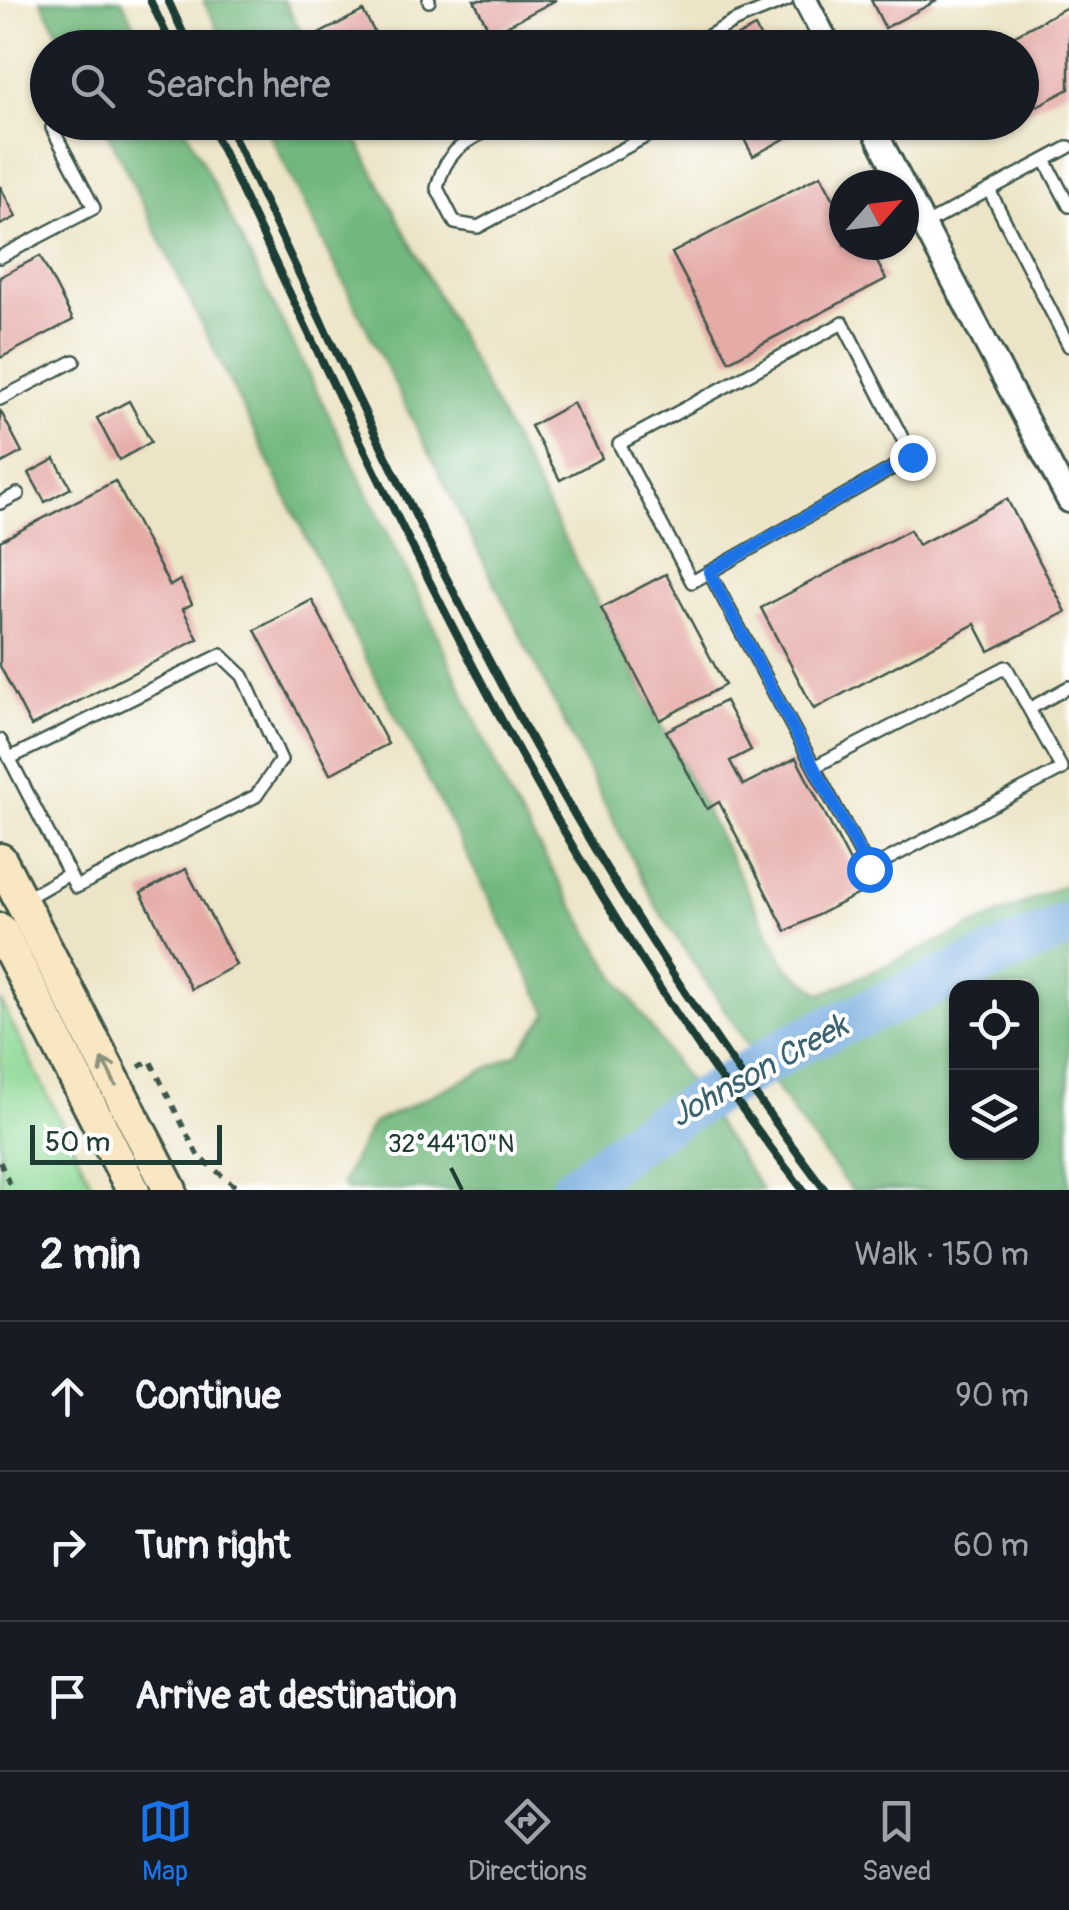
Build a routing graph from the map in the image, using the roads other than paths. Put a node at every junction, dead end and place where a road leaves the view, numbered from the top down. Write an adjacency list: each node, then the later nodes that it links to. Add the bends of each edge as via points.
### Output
1 (787, 0): 3 (lane)
2 (805, 0): 4 (street)
3 (720, 30)
4 (821, 30)
5 (58, 140): 16 (lane, via 94,208)
6 (469, 140): 7 (lane, via 442,165 437,188 455,222 478,226)
7 (639, 140)
8 (879, 140): 11 (street)
9 (1069, 147): 10 (lane)
10 (1045, 160): 12 (lane); 13 (lane)
11 (895, 170)
12 (989, 190): 15 (lane); 17 (lane)
13 (1069, 206)
14 (919, 216): 15 (street)
15 (924, 225): 20 (street)
16 (0, 257)
17 (1069, 346)
18 (74, 362): 19 (lane)
19 (0, 399)
20 (1066, 487)
21 (18, 494): 22 (lane)
22 (0, 504)
23 (709, 572): 23 (lane, via 912,457 843,323 619,444 692,582); 28 (lane)
24 (1069, 687): 25 (lane)
25 (1029, 709): 28 (lane, via 1006,667); 29 (lane)
26 (1, 744): 27 (lane)
27 (10, 758): 31 (lane); 31 (lane, via 221,655 243,676 281,760 256,796 76,886)
28 (814, 767): 29 (lane, via 869,869)
29 (1065, 769)
30 (0, 860): 32 (main road)
31 (69, 874): 32 (lane)
32 (21, 900): 35 (main road, one-way to 32)
33 (0, 930): 34 (main road)
34 (134, 1190)
35 (170, 1190)

